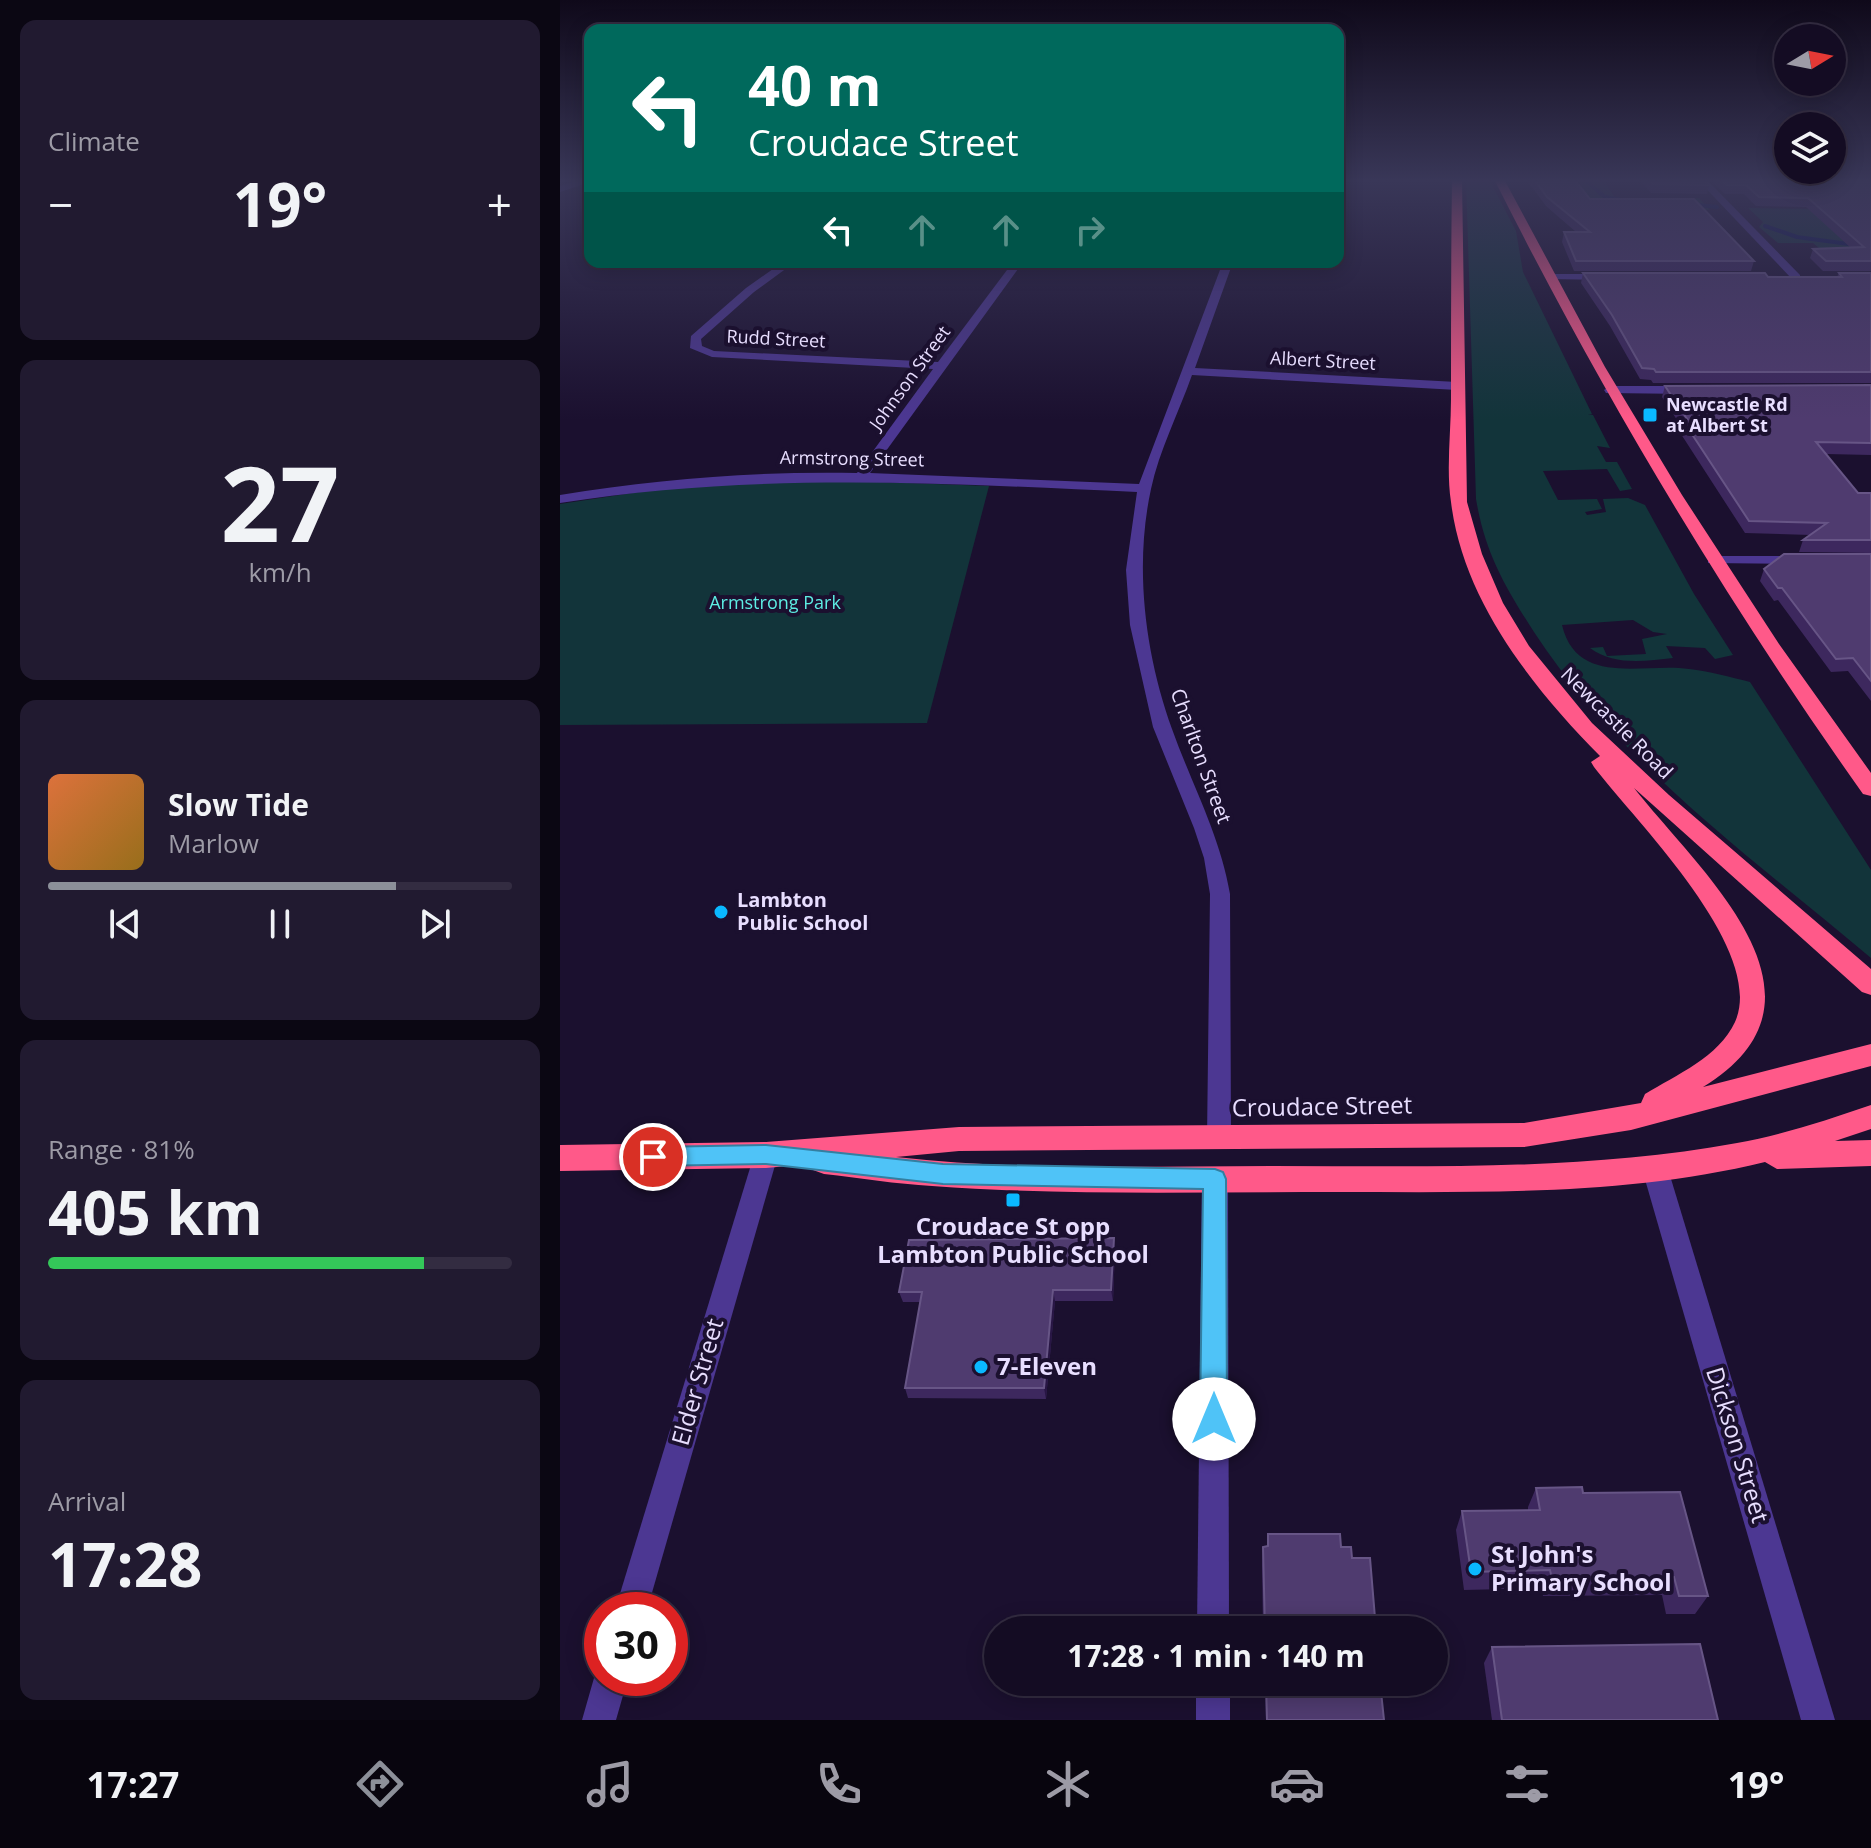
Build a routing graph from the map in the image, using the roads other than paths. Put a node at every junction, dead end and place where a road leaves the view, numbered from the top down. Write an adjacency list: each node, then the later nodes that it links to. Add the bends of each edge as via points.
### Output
1 (1457, 259): 14 (highway, Newcastle Road)
2 (1542, 259): 7 (highway)
3 (1779, 259): 10 (street)
4 (781, 268): 12 (street, Rudd Street, via 695,338 696,348 712,354)
5 (1014, 268): 12 (street, Johnson Street)
6 (1226, 268): 13 (street, Charlton Street)
7 (1552, 277): 8 (street); 15 (highway)
8 (1619, 277)
9 (1781, 277): 10 (street)
10 (1796, 277): 11 (street)
11 (1811, 277)
12 (941, 366): 17 (street, Johnson Street)
13 (1187, 371): 14 (street, Albert Street); 18 (street, Charlton Street)
14 (1457, 386): 22 (highway, Newcastle Road, via 1459,502 1474,561 1513,641)
15 (1610, 390): 16 (street); 21 (highway)
16 (1704, 390)
17 (861, 476): 18 (street, Armstrong Street); 19 (street, Armstrong Street, via 705,479)
18 (1144, 488): 28 (street, Charlton Street, via 1134,570 1140,637 1162,727 1204,828 1220,894)
19 (560, 499)
20 (1824, 559): 21 (street)
21 (1713, 560): 23 (highway)
22 (1570, 715): 24 (highway, Newcastle Road); 27 (highway, via 1722,914 1751,968 1756,994 1750,1025 1722,1062 1670,1095)
23 (1871, 789)
24 (1871, 985)
25 (1871, 1055): 27 (highway, Croudace Street)
26 (1871, 1117): 32 (highway, Croudace Street)
27 (1585, 1127): 28 (highway, Croudace Street, via 1524,1135)
28 (1219, 1138): 30 (highway, Croudace Street, via 959,1139)
29 (1871, 1153): 32 (highway)
30 (766, 1155): 31 (highway, Croudace Street); 34 (highway, Croudace Street, via 943,1174); 35 (street, Elder Street)
31 (560, 1158)
32 (1731, 1158): 33 (highway, Croudace Street)
33 (1655, 1169): 34 (highway, Croudace Street, via 1534,1178); 41 (street, Dickson Street)
34 (1215, 1179): 36 (street)
35 (636, 1592)
36 (1213, 1616)
37 (606, 1696): 39 (street)
38 (1213, 1696): 40 (street)
39 (599, 1720)
40 (1213, 1720)
41 (1818, 1720)

